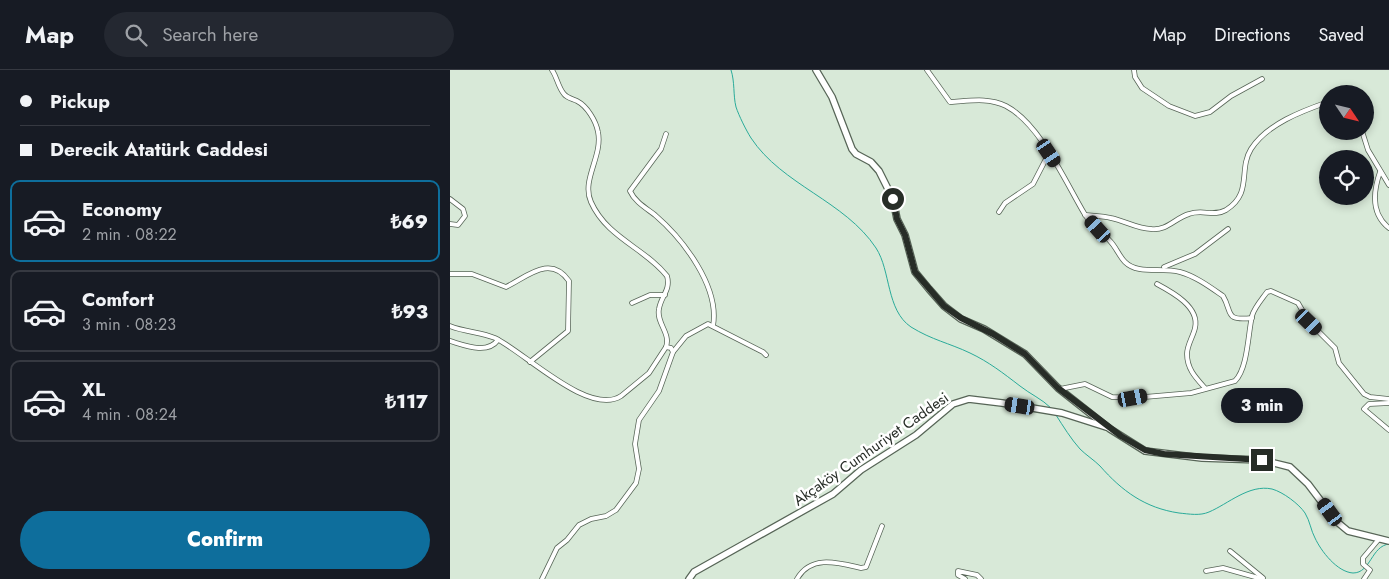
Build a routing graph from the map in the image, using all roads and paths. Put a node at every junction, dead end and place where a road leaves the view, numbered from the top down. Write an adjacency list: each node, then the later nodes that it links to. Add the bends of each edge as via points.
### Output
1 (552, 70): 21 (street, via 563,93 584,106 598,133 598,154 588,189 592,204 606,224 664,272 668,281)
2 (816, 70): 33 (main road, via 832,97 852,149 871,162 886,184 915,272 944,306 1025,354)
3 (927, 70): 9 (street, via 950,102 982,100 1006,106 1034,130)
4 (1134, 70): 5 (street, via 1140,87 1169,106 1195,116 1210,112)
5 (1262, 79)
6 (1319, 105): 14 (street, via 1299,112 1258,142 1247,160 1243,190 1225,210 1214,214 1189,214 1156,230)
7 (666, 134): 25 (street, via 661,149 630,191 674,233 693,258 712,300)
8 (1365, 140): 10 (street)
9 (1049, 153): 13 (street, via 1033,184); 14 (street)
10 (1380, 172): 11 (street); 16 (street, via 1375,192 1376,208 1378,218)
11 (1389, 185)
12 (450, 199): 15 (street, via 465,216 458,225)
13 (999, 212)
14 (1085, 215): 18 (street, via 1129,265 1143,270)
15 (450, 224)
16 (1389, 228)
17 (1228, 229): 18 (street, via 1195,254)
18 (1161, 268): 23 (street, via 1183,272 1214,290 1222,296 1233,318)
19 (450, 274): 31 (street, via 472,274 506,287 533,270 554,269 570,281 568,332)
20 (1158, 284): 32 (street, via 1179,298 1195,318 1187,358 1192,372)
21 (665, 295): 22 (street, via 650,295); 28 (street, via 659,314 667,338)
22 (632, 303)
23 (1252, 318): 32 (street, via 1239,377 1235,381); 34 (street, via 1267,292 1298,303 1309,322 1334,348 1339,363 1364,394)
24 (450, 326): 26 (street)
25 (713, 326): 29 (street, via 703,325 686,336); 30 (street)
26 (498, 340): 27 (street, via 481,348); 31 (street)
27 (450, 341)
28 (666, 347): 29 (street); 31 (street, via 649,373 616,399 590,397 549,376)
29 (674, 352): 43 (street, via 659,391 640,420 634,444 639,469 636,483 616,510 579,525 557,548)
30 (766, 356)
31 (530, 362)
32 (1205, 388): 33 (street, via 1191,393 1122,398 1112,397 1085,384)
33 (1060, 389): 36 (main road)
34 (1389, 399)
35 (1389, 403): 37 (street, via 1370,404 1364,409)
36 (1110, 429): 39 (main road, via 1145,450 1202,458 1262,460 1290,467 1348,531); 44 (main road, Akçaköy Cumhuriyet Caddesi, via 1062,413 969,399 953,404 916,436 861,470 833,494 694,572)
37 (1389, 430)
38 (882, 526): 45 (street, via 866,567 832,561 816,563)
39 (1379, 540): 40 (main road); 49 (street, via 1363,558 1362,562 1370,570)
40 (1389, 541)
41 (1230, 551): 48 (street)
42 (1206, 571): 48 (street, via 1223,568)
43 (542, 579)
44 (689, 579)
45 (796, 579)
46 (965, 579): 47 (street, via 958,575 958,571)
47 (982, 579)
48 (1263, 579)
49 (1364, 579)

